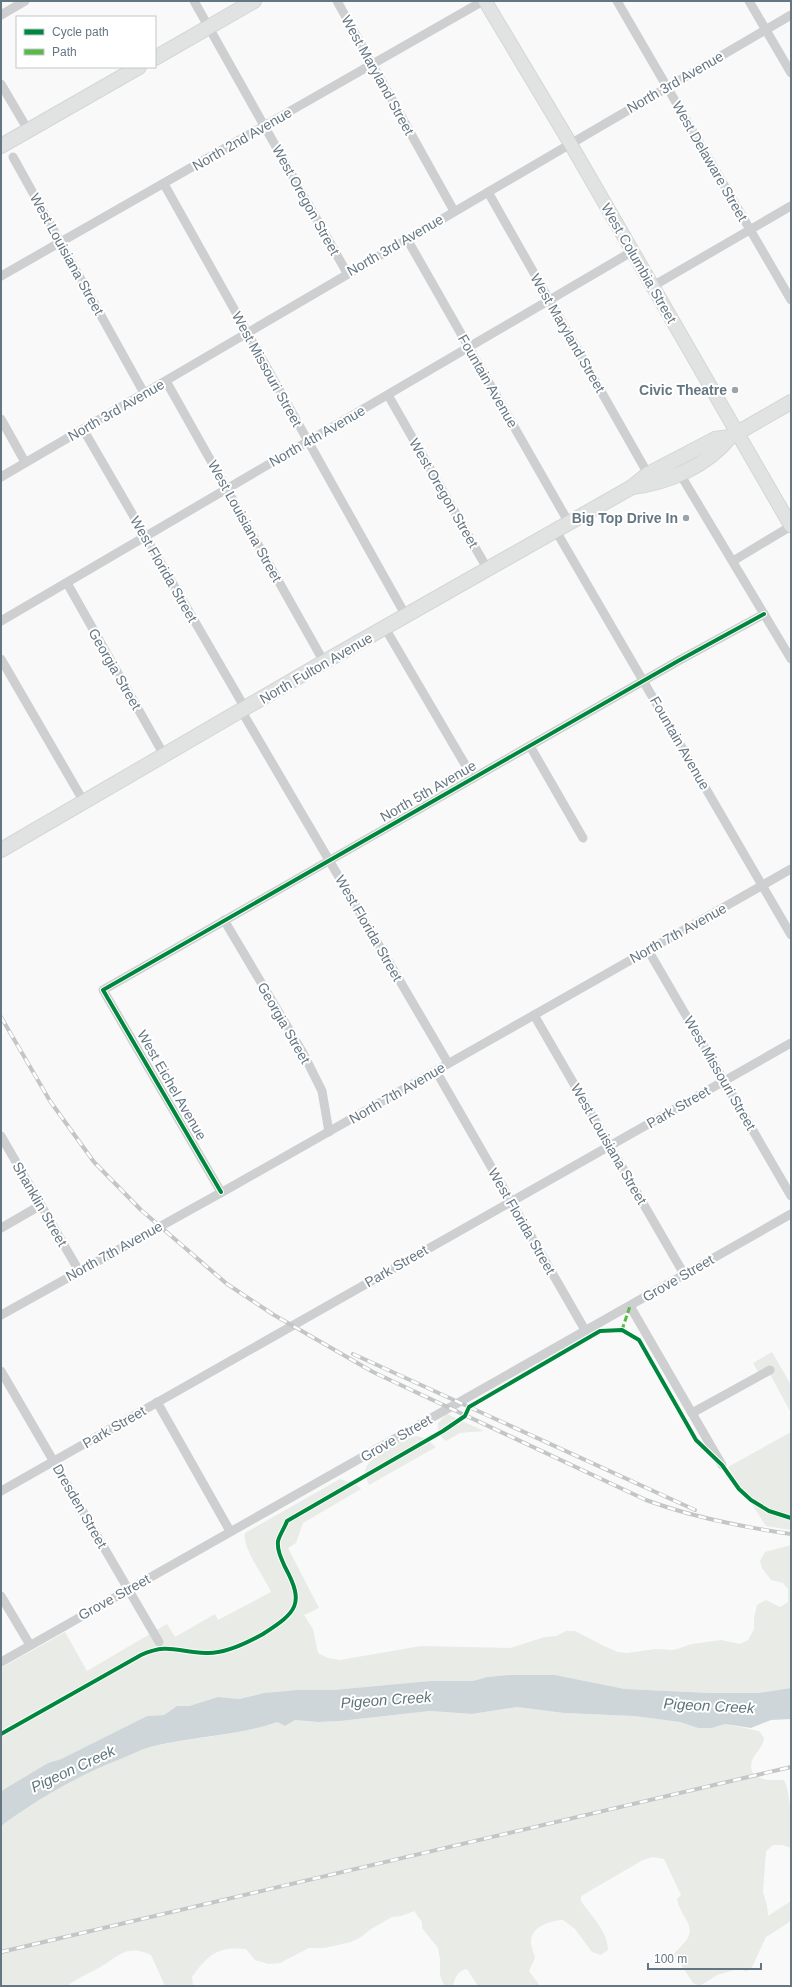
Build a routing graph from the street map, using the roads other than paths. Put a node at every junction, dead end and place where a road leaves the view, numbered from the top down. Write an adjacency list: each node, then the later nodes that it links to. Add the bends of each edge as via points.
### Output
1 (25, 1): 8 (street)
2 (194, 1): 10 (street, West Oregon Street)
3 (254, 1): 10 (main road)
4 (337, 1): 13 (street, West Maryland Street)
5 (484, 1): 13 (street, North 2nd Avenue); 20 (main road, West Columbia Street)
6 (617, 1): 17 (street, West Delaware Street)
7 (749, 1): 11 (street)
8 (1, 15)
9 (791, 15): 11 (street, North 3rd Avenue)
10 (209, 27): 12 (main road); 18 (street, West Oregon Street)
11 (766, 30): 15 (street); 17 (street, North 3rd Avenue)
12 (156, 57)
13 (372, 65): 18 (street, North 2nd Avenue); 26 (street, West Maryland Street)
14 (137, 68): 19 (main road)
15 (791, 73)
16 (1, 84): 19 (street)
17 (668, 87): 20 (street, North 3rd Avenue); 27 (street, West Delaware Street)
18 (265, 126): 23 (street, North 2nd Avenue); 31 (street, West Oregon Street)
19 (28, 130): 21 (main road)
20 (570, 143): 24 (street, North 3rd Avenue); 30 (main road, West Columbia Street)
21 (1, 146)
22 (13, 157): 29 (street, West Louisiana Street)
23 (164, 184): 29 (street, North 2nd Avenue); 36 (street, West Missouri Street)
24 (488, 192): 26 (street, North 3rd Avenue); 34 (street, West Maryland Street)
25 (791, 206): 27 (street)
26 (454, 211): 28 (street, North 3rd Avenue)
27 (751, 229): 33 (street); 35 (street, West Delaware Street)
28 (407, 239): 31 (street, North 3rd Avenue); 37 (street, Fountain Avenue)
29 (61, 243): 32 (street, North 2nd Avenue); 39 (street, West Louisiana Street)
30 (633, 251): 33 (main road, West Columbia Street); 34 (street, North 4th Avenue)
31 (347, 273): 36 (street, North 3rd Avenue)
32 (1, 276)
33 (653, 286): 44 (main road, West Columbia Street)
34 (549, 300): 37 (street, North 4th Avenue); 47 (street, West Maryland Street)
35 (791, 300)
36 (247, 333): 38 (street, North 3rd Avenue); 45 (street, West Missouri Street)
37 (469, 346): 40 (street, North 4th Avenue); 52 (street, Fountain Avenue)
38 (166, 381): 39 (street, North 3rd Avenue); 51 (street, West Louisiana Street)
39 (144, 393): 43 (street, North 3rd Avenue)
40 (388, 395): 45 (street, North 4th Avenue); 57 (street, West Oregon Street)
41 (791, 402): 44 (main road, North Fulton Avenue)
42 (1, 419): 46 (street)
43 (83, 429): 46 (street, North 3rd Avenue); 55 (street, West Florida Street)
44 (734, 435): 47 (main road, North Fulton Avenue, via 715,439); 48 (main road, North Fulton Avenue, via 721,448); 53 (main road, West Columbia Street)
45 (308, 441): 51 (street, North 4th Avenue); 60 (street, West Missouri Street)
46 (25, 462): 49 (street, North 3rd Avenue)
47 (648, 474): 50 (main road, North Fulton Avenue)
48 (680, 474): 50 (main road, North Fulton Avenue, via 653,485); 56 (street)
49 (1, 477)
50 (632, 487): 52 (main road, North Fulton Avenue)
51 (227, 488): 55 (street, North 4th Avenue); 65 (street, West Louisiana Street)
52 (569, 523): 54 (main road, North Fulton Avenue)
53 (791, 526): 56 (street)
54 (556, 531): 57 (main road, North Fulton Avenue); 66 (street, Fountain Avenue)
55 (146, 536): 58 (street, North 4th Avenue); 67 (street, West Florida Street)
56 (733, 561): 59 (street)
57 (488, 570): 60 (main road, North Fulton Avenue)
58 (66, 583): 61 (street, North 4th Avenue); 69 (street, Georgia Street)
59 (764, 614): 64 (street); 66 (street, North 5th Avenue)
60 (406, 616): 62 (main road, North Fulton Avenue)
61 (1, 620)
62 (385, 628): 65 (main road, North Fulton Avenue); 70 (street)
63 (1, 658): 71 (street)
64 (791, 659)
65 (324, 662): 67 (main road, North Fulton Avenue)
66 (644, 682): 68 (street, North 5th Avenue); 76 (street, Fountain Avenue)
67 (243, 709): 69 (main road, North Fulton Avenue); 74 (street, West Florida Street)
68 (530, 746): 70 (street, North 5th Avenue); 72 (street)
69 (164, 755): 71 (main road, North Fulton Avenue)
70 (473, 778): 74 (street, North 5th Avenue)
71 (84, 802): 73 (main road, North Fulton Avenue)
72 (583, 838)
73 (1, 850)
74 (329, 860): 77 (street, North 5th Avenue); 83 (street, West Florida Street)
75 (791, 869): 76 (street, North 7th Avenue)
76 (763, 885): 78 (street, Fountain Avenue); 79 (street, North 7th Avenue)
77 (224, 920): 80 (street, North 5th Avenue); 86 (street, Georgia Street, via 303,1053 322,1091)
78 (791, 935)
79 (648, 950): 81 (street, North 7th Avenue); 85 (street, West Missouri Street)
80 (103, 990): 89 (street, West Eichel Avenue)
81 (534, 1015): 83 (street, North 7th Avenue); 88 (street, West Louisiana Street)
82 (791, 1043): 85 (street, Park Street)
83 (448, 1064): 84 (street, North 7th Avenue)
84 (436, 1071): 86 (street, North 7th Avenue); 91 (street, West Florida Street)
85 (724, 1081): 88 (street, Park Street); 90 (street, West Missouri Street)
86 (329, 1132): 89 (street, North 7th Avenue)
87 (1, 1136): 92 (street, Shanklin Street)
88 (610, 1146): 91 (street, Park Street); 96 (street, West Louisiana Street)
89 (221, 1192): 95 (street, North 7th Avenue)
90 (791, 1196)
91 (511, 1201): 99 (street, West Florida Street); 102 (street, Park Street)
92 (41, 1205): 94 (street); 95 (street, Shanklin Street)
93 (791, 1214): 96 (street, Grove Street)
94 (1, 1228)
95 (79, 1271): 98 (street, North 7th Avenue)
96 (684, 1274): 97 (street, Grove Street)
97 (630, 1306): 99 (street, Grove Street); 103 (street)
98 (1, 1315)
99 (585, 1330): 107 (street, Grove Street)
100 (770, 1370): 103 (street)
101 (1, 1371): 104 (street, Dresden Street)
102 (157, 1402): 104 (street, Park Street); 107 (street)
103 (692, 1413): 105 (street)
104 (54, 1460): 106 (street, Park Street); 108 (street, Dresden Street)
105 (722, 1464)
106 (1, 1491)
107 (230, 1531): 108 (street, Grove Street)
108 (129, 1589): 110 (street, Dresden Street); 111 (street, Grove Street)
109 (1, 1596): 111 (street)
110 (160, 1642)
111 (30, 1645): 112 (street, Grove Street)
112 (1, 1662)

